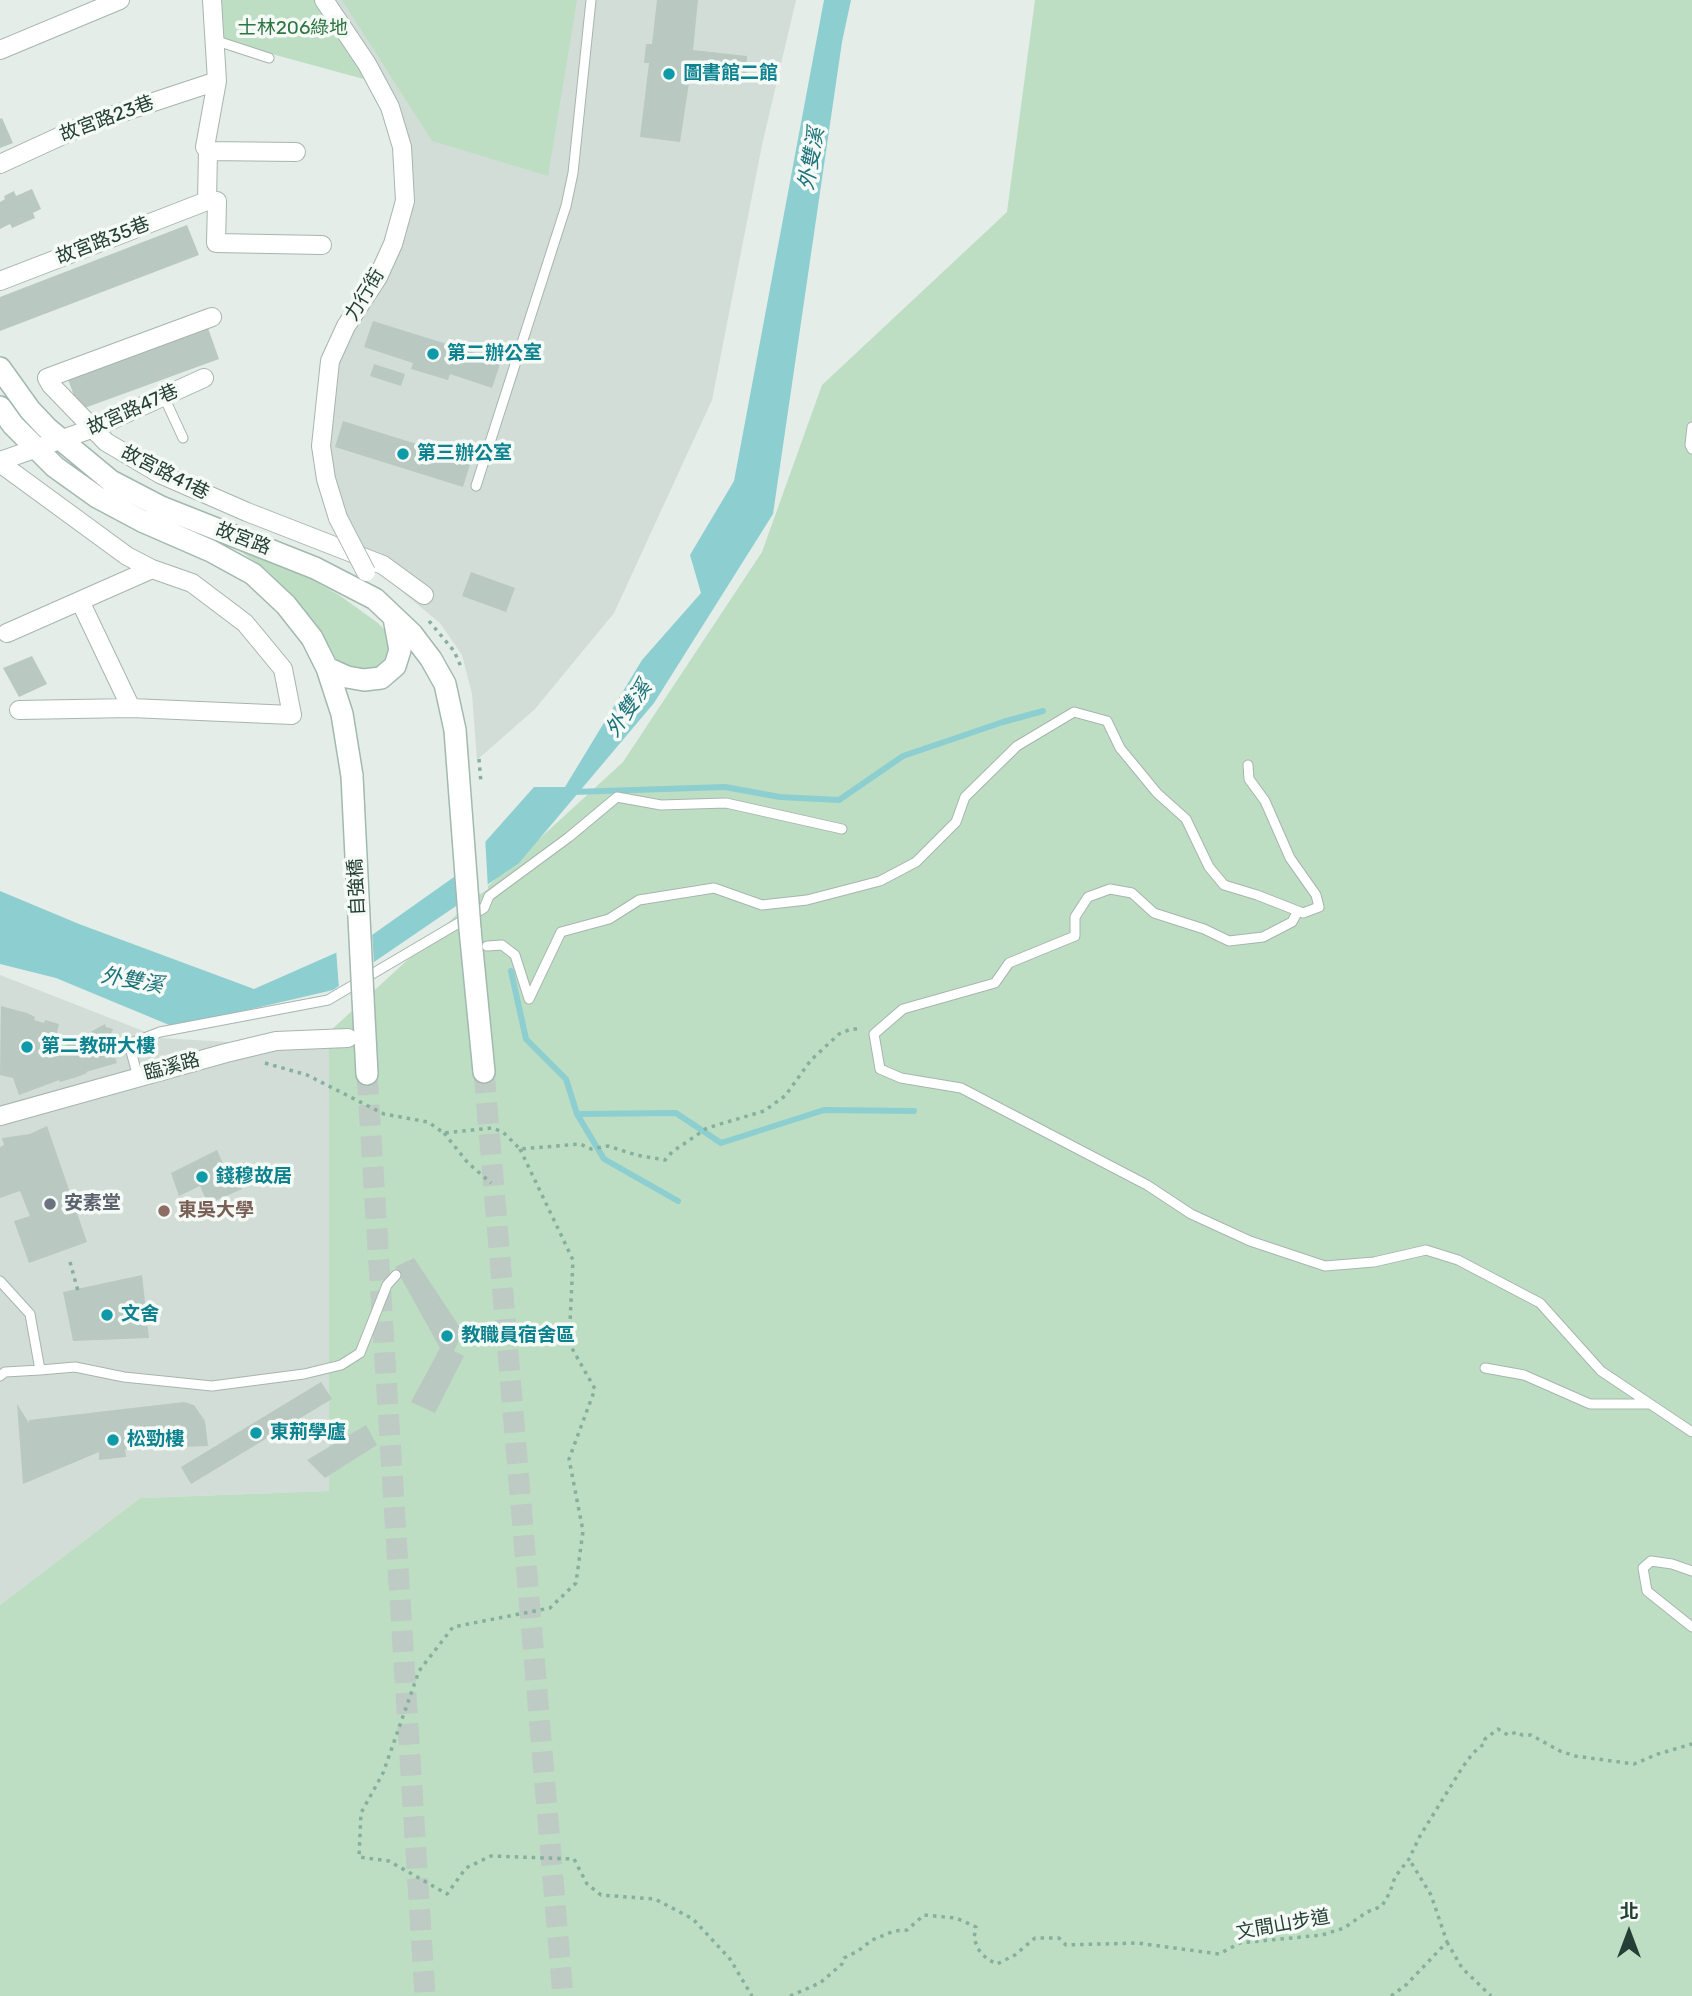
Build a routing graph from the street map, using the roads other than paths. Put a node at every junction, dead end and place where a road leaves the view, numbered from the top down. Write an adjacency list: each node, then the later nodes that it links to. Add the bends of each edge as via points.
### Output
1 (120, 0): 6 (street)
2 (212, 0): 5 (street)
3 (324, 0): 30 (street, 力行街, bridge, via 390,107 402,147 405,201 378,277 330,361 321,446 338,518)
4 (591, 0): 27 (lane, via 566,206)
5 (214, 40): 7 (lane); 8 (street)
6 (0, 50)
7 (269, 58)
8 (217, 81): 9 (street); 11 (street, 故宮路23巷, via 87,124)
9 (208, 151): 10 (street); 12 (street)
10 (296, 152)
11 (0, 164)
12 (207, 201): 13 (street, via 217,201 216,243); 14 (street, 故宮路35巷)
13 (322, 244)
14 (0, 281)
15 (212, 317): 21 (street, 故宮路41巷, via 47,379)
16 (0, 368): 23 (main road, 故宮路, via 30,410)
17 (204, 379): 18 (street, 故宮路47巷)
18 (164, 397): 21 (street, 故宮路47巷); 22 (lane)
19 (0, 407): 24 (main road, 故宮路)
20 (1692, 427): 25 (lane)
21 (94, 428): 23 (street, 故宮路47巷); 29 (street, 故宮路41巷, via 106,442 160,474 383,565)
22 (183, 438)
23 (62, 440): 24 (street, 故宮路47巷); 30 (main road, 故宮路, via 111,481 160,507 315,568)
24 (36, 448): 26 (street, 故宮路47巷); 34 (main road, 故宮路, via 97,497 253,573 312,638)
25 (1692, 449)
26 (0, 462): 28 (street, via 127,556)
27 (476, 486)
28 (152, 569): 31 (street); 35 (street, via 192,583 245,623 282,669 292,715)
29 (424, 595)
30 (375, 599): 32 (main road, 故宮路)
31 (79, 601): 33 (street); 35 (street)
32 (394, 618): 34 (main road, via 400,650 395,666 381,678 356,678); 43 (main road, 故宮路, bridge, via 412,634 445,684 455,730)
33 (7, 633)
34 (327, 668): 38 (main road, 故宮路, via 342,714)
35 (131, 708): 36 (street)
36 (19, 710)
37 (1248, 765): 40 (lane, via 1250,779 1319,907)
38 (352, 776): 44 (main road, 自強橋, bridge)
39 (842, 829): 45 (lane, via 726,803 661,805 617,797 489,896 484,908 328,1000 160,1032 129,1044)
40 (1298, 911): 41 (lane, via 1224,886 1209,867 1186,819 1157,793 1120,748 1107,721 1074,712 1017,746 965,797 956,822 916,862 880,881 807,900 762,905 714,888 639,900 609,919 561,932 529,999 515,955 502,944); 52 (lane, via 1292,922 1263,937 1229,941 1154,913 1132,893 1110,889 1088,897 1076,917 1075,936 1009,963 995,983 903,1009 874,1034 880,1069 961,1088 1147,1185 1191,1214 1250,1241 1325,1266 1374,1262 1426,1250 1458,1260 1540,1303 1601,1371)
41 (487, 946)
42 (348, 1038): 45 (street, 臨溪路, via 276,1041)
43 (484, 1072)
44 (367, 1074)
45 (138, 1077): 46 (street, 臨溪路)
46 (0, 1115)
47 (396, 1275): 50 (lane, via 387,1285 360,1353 341,1365 212,1387 75,1367)
48 (0, 1281): 50 (lane, via 30,1314)
49 (1485, 1368): 52 (lane, via 1524,1375 1590,1404)
50 (40, 1370): 51 (lane)
51 (0, 1376)
52 (1651, 1404): 53 (lane)
53 (1692, 1432)
54 (1692, 1572): 55 (lane, via 1651,1561 1643,1568 1647,1591)
55 (1692, 1628)

